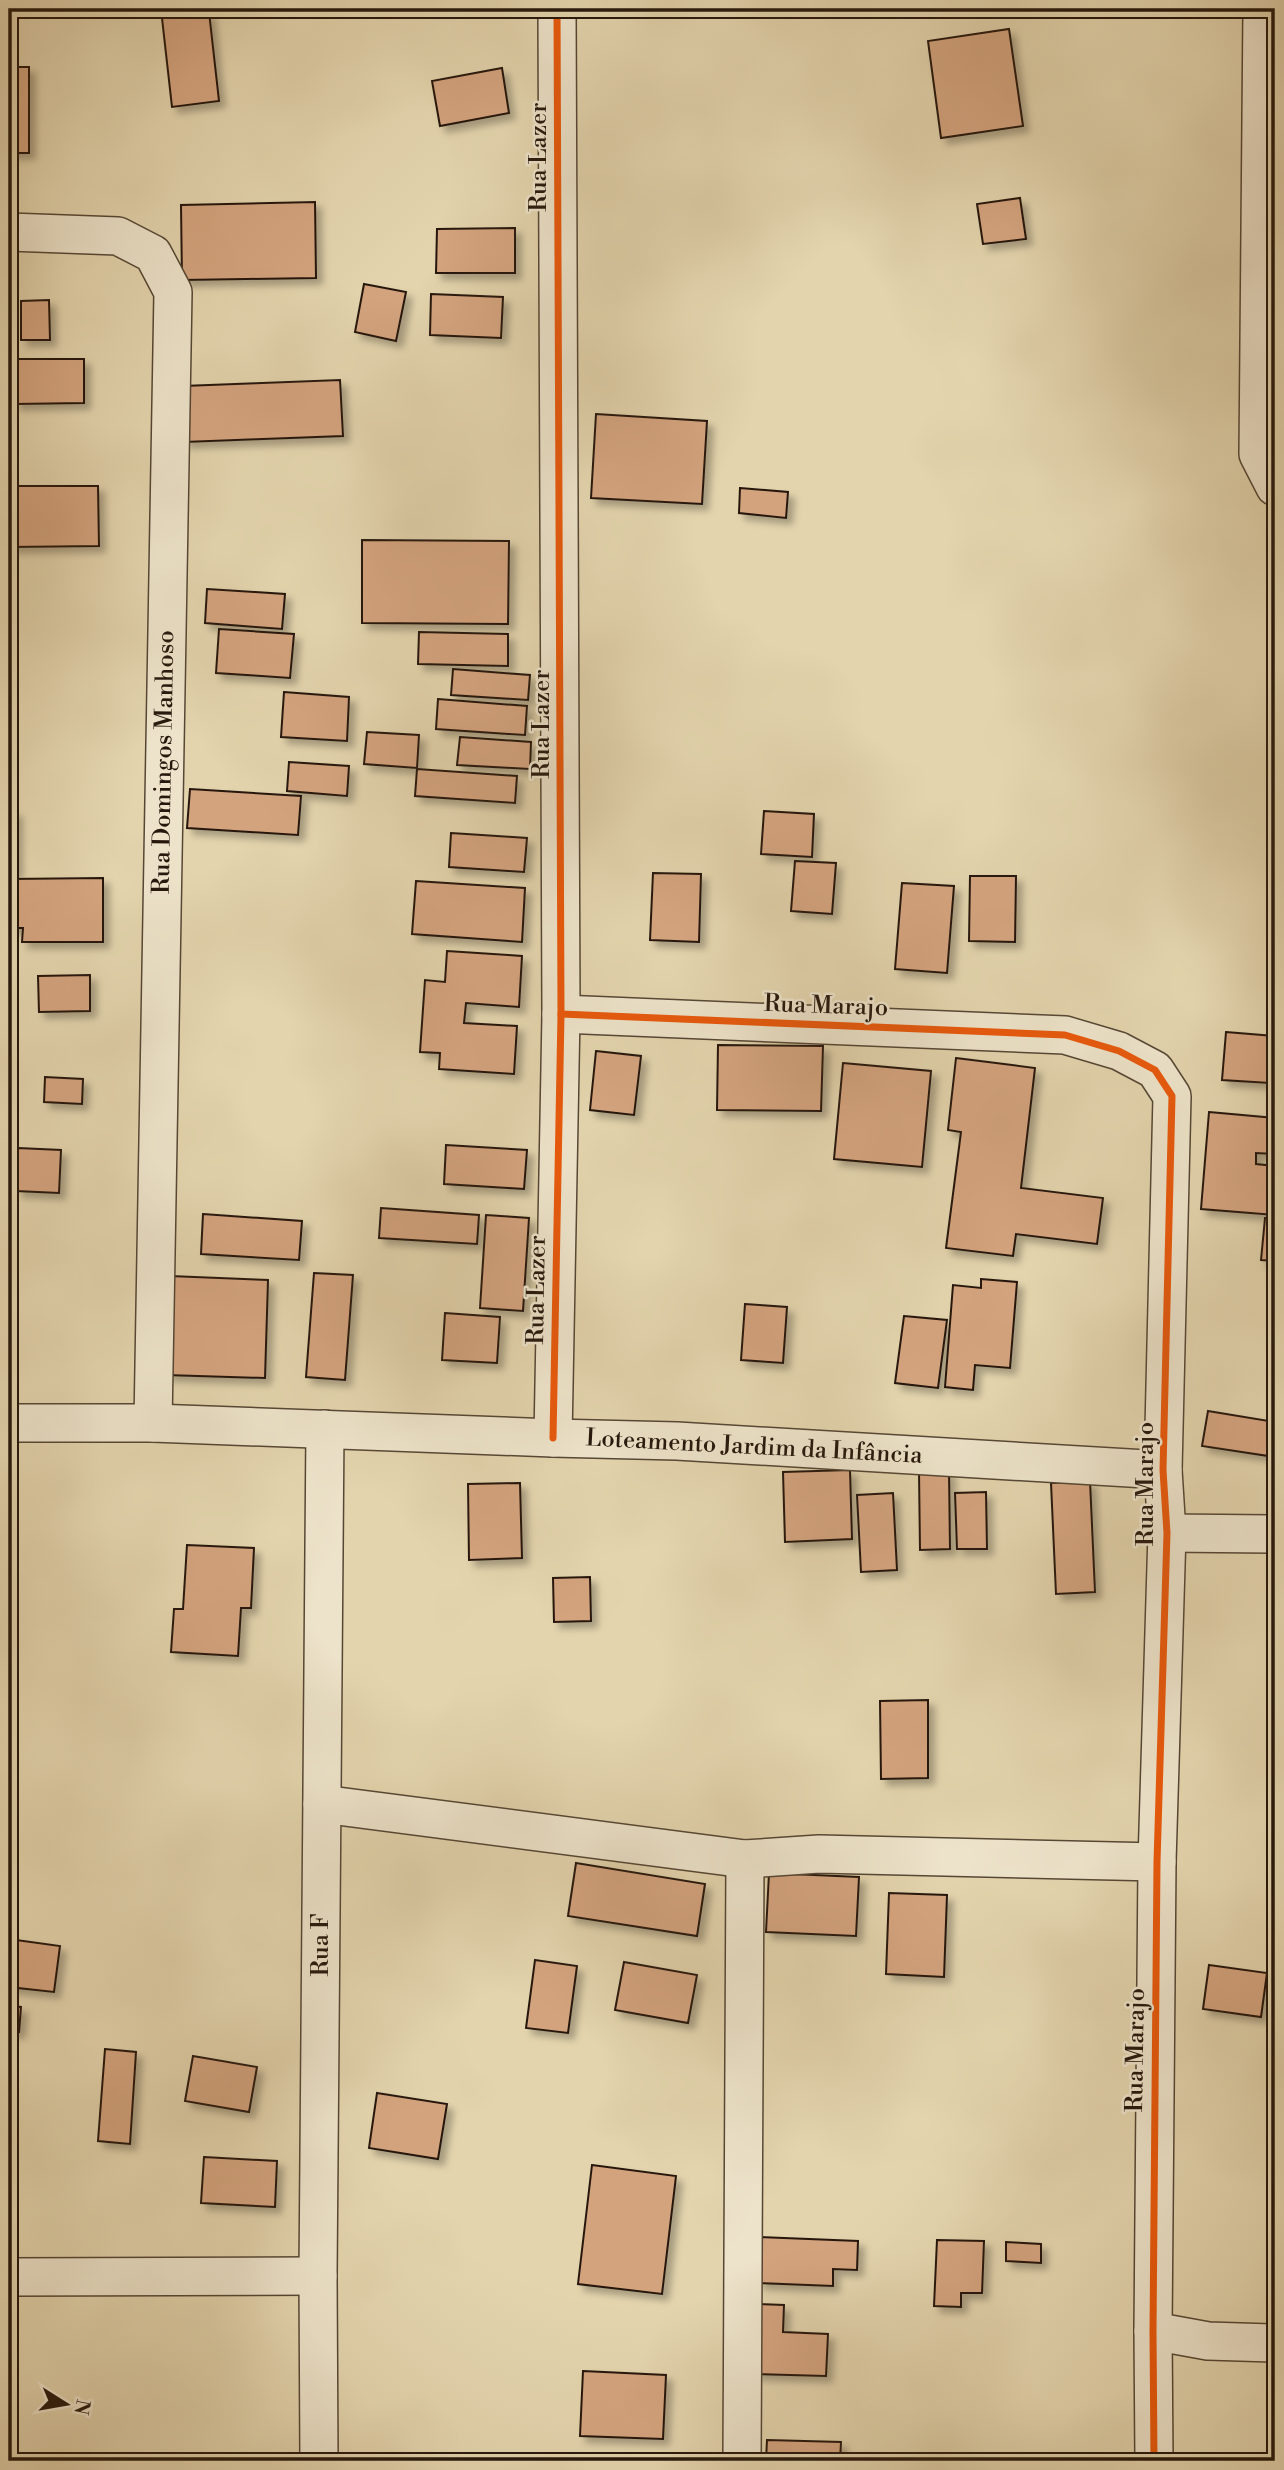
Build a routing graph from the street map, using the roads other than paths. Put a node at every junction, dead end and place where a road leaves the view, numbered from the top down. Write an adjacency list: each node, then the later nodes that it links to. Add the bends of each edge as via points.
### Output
1 (557, 9): 5 (street, Rua Lazer)
2 (1262, 9): 4 (street, via 1258,454)
3 (9, 232): 7 (street, Rua Domingos Manhoso, via 118,236 153,254 173,292)
4 (1275, 488)
5 (561, 1014): 9 (street, Rua Lazer); 10 (street, Rua Marajo, via 1065,1035 1119,1051 1155,1070 1172,1097)
6 (9, 1423): 7 (street, Loteamento Jardim da Infância)
7 (153, 1423): 8 (street, Loteamento Jardim da Infância)
8 (325, 1429): 9 (street, Loteamento Jardim da Infância); 13 (street, Rua F)
9 (553, 1438): 10 (street, Loteamento Jardim da Infância, via 677,1441)
10 (1163, 1470): 11 (street, Rua Marajo)
11 (1167, 1533): 12 (street); 15 (street, Rua Marajo)
12 (1275, 1534)
13 (322, 1804): 14 (street); 16 (street, Rua F)
14 (745, 1859): 15 (street, via 819,1854); 21 (street)
15 (1157, 1862): 18 (street, Rua Marajo)
16 (318, 2276): 17 (street); 20 (street, Rua F)
17 (9, 2277)
18 (1153, 2332): 19 (street, via 1208,2341); 22 (street, Rua Marajo)
19 (1275, 2343)
20 (319, 2461)
21 (742, 2461)
22 (1154, 2461)

